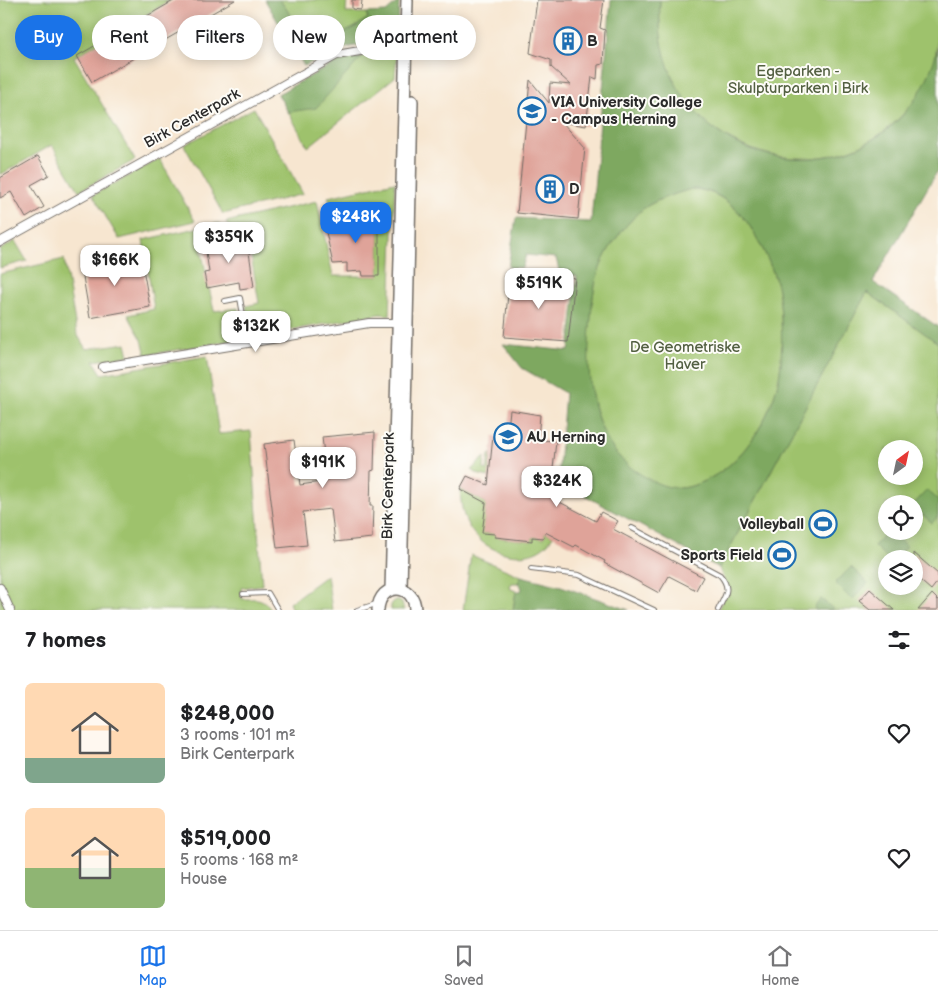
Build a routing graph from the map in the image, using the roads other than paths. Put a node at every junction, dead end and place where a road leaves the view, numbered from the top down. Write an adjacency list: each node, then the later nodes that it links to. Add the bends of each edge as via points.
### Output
1 (407, 0): 3 (street, Birk Centerpark)
2 (415, 0): 4 (street, Birk Centerpark)
3 (408, 15)
4 (413, 15)
5 (355, 52): 7 (street, Birk Centerpark, via 337,55)
6 (410, 60): 9 (street, Birk Centerpark)
7 (0, 242)
8 (224, 301): 10 (lane, via 240,298)
9 (403, 323): 10 (street, via 369,323); 15 (street, Birk Centerpark)
10 (248, 343): 11 (street)
11 (103, 367)
12 (632, 528): 23 (lane, via 720,575 727,590)
13 (531, 569): 22 (lane, via 579,575)
14 (0, 588): 18 (street)
15 (396, 589): 17 (street, via 385,593); 21 (street, via 412,596)
16 (243, 594): 19 (lane, via 268,593)
17 (378, 607): 20 (lane)
18 (10, 610)
19 (278, 610)
20 (357, 610)
21 (416, 610)
22 (654, 610)
23 (718, 610)

